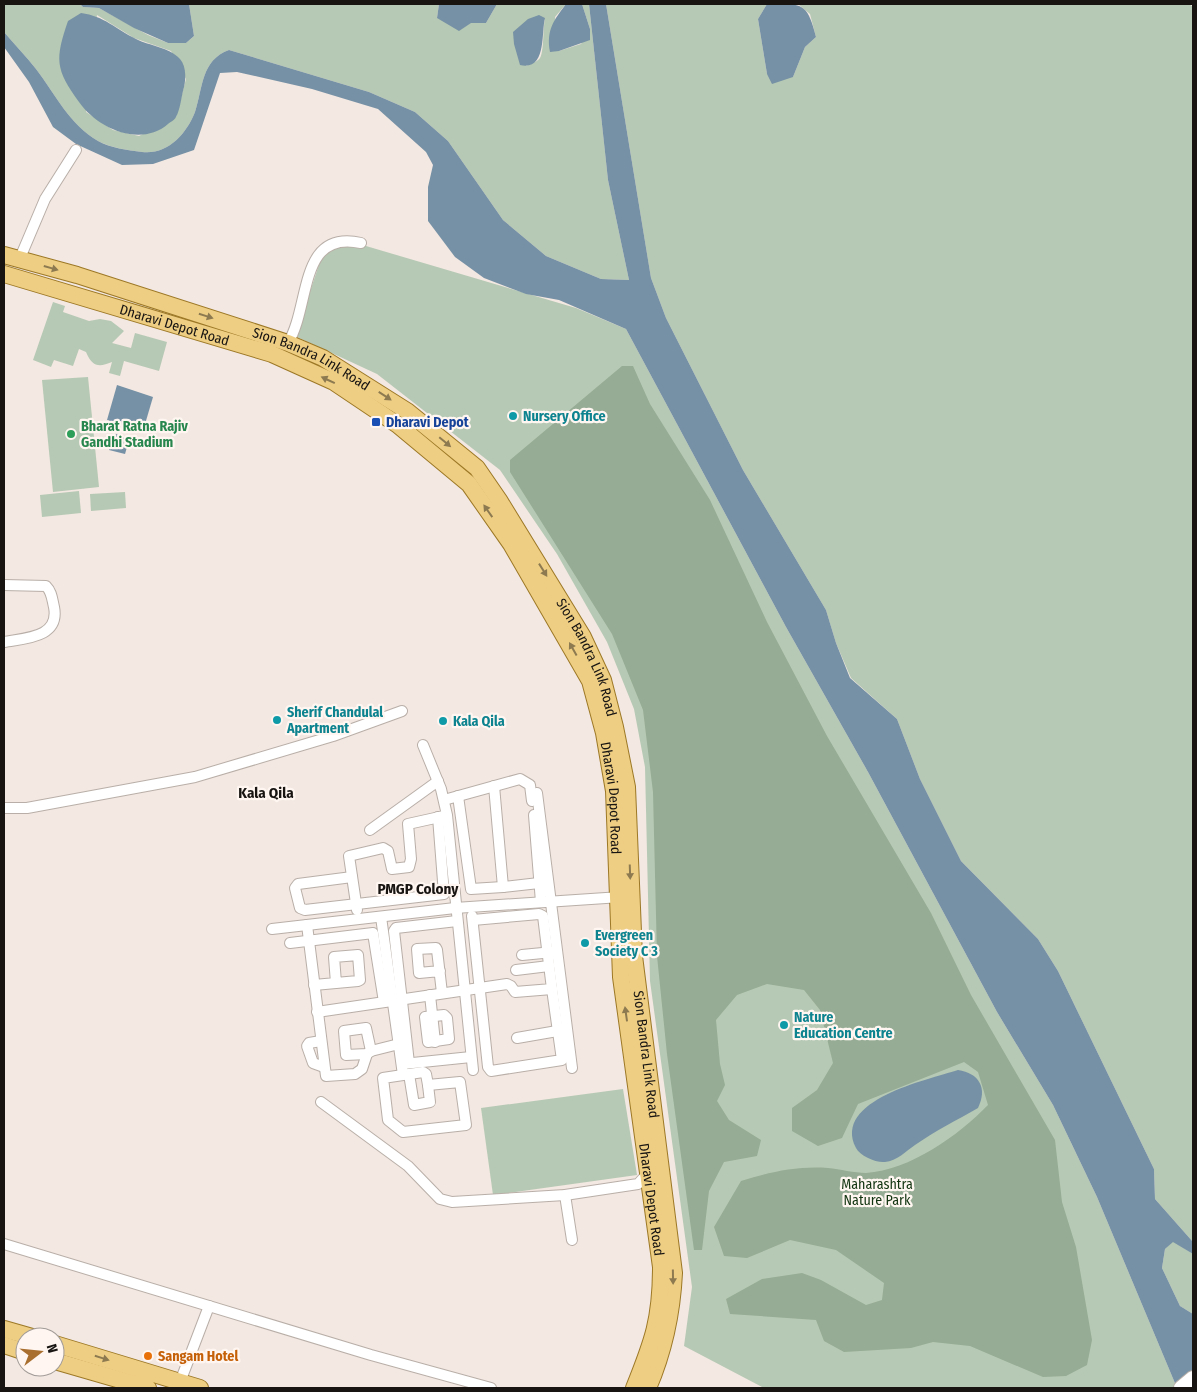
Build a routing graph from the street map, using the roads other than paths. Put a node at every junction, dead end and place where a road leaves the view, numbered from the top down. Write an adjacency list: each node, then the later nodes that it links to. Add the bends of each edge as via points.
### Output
1 (76, 150): 4 (street, via 45,199)
2 (361, 243): 10 (street, via 338,241 321,250)
3 (4, 255): 4 (main road, Sion Bandra Link Road)
4 (20, 258): 6 (main road, Sion Bandra Link Road, one-way to 6)
5 (4, 274): 8 (main road, Dharavi Depot Road)
6 (98, 282): 7 (main road, Sion Bandra Link Road); 8 (main road)
7 (140, 295): 9 (main road); 10 (main road, Sion Bandra Link Road, one-way to 10)
8 (93, 300): 9 (main road, Dharavi Depot Road)
9 (134, 312): 26 (main road, Dharavi Depot Road, one-way to 9, via 614,791 604,732 590,681 511,544 469,484 398,425 334,382 272,354)
10 (288, 343): 26 (main road, Sion Bandra Link Road, one-way to 26, via 323,358 408,411 477,468 544,571 594,660 615,727 627,787)
11 (4, 585): 12 (street, via 46,586 55,614 53,624 42,635)
12 (4, 642)
13 (402, 711): 20 (street, via 333,736 195,777 27,808)
14 (423, 746): 15 (street)
15 (438, 781): 19 (street); 22 (street)
16 (494, 786): 18 (street); 24 (street, via 520,779 530,785); 25 (street)
17 (537, 793): 27 (street)
18 (458, 796): 19 (street); 25 (street, via 471,889)
19 (444, 800): 21 (street)
20 (4, 808)
21 (442, 816): 23 (street, via 408,824 412,860 409,867 392,869 385,848 367,851 349,856); 28 (street, via 444,894); 30 (street)
22 (370, 830)
23 (352, 877): 28 (street); 28 (street, via 298,884 295,888 299,907 303,910)
24 (540, 883): 25 (street); 27 (street)
25 (503, 887)
26 (624, 896): 27 (street); 66 (main road, Dharavi Depot Road, via 620,977)
27 (546, 902): 29 (street); 40 (street)
28 (356, 906): 32 (street)
29 (471, 907): 30 (street); 33 (street)
30 (456, 908): 31 (street); 34 (street)
31 (382, 917): 32 (street); 39 (street)
32 (359, 919): 35 (street)
33 (473, 920): 40 (street, via 541,914); 47 (street)
34 (457, 922): 39 (street, via 396,928); 49 (street)
35 (307, 925): 36 (street); 37 (street)
36 (272, 929)
37 (309, 941): 38 (street); 39 (street, via 373,933); 46 (street)
38 (290, 943)
39 (386, 946): 52 (street)
40 (552, 952): 41 (street); 42 (street); 56 (street)
41 (522, 955)
42 (549, 966): 43 (street); 48 (street)
43 (516, 970)
44 (440, 971): 50 (street)
45 (336, 983): 46 (street)
46 (314, 985): 53 (street)
47 (479, 988): 48 (street, via 507,984 515,992); 49 (street); 56 (street, via 491,1071 561,1061)
48 (552, 989): 56 (street)
49 (464, 990): 50 (street); 59 (street)
50 (442, 993): 51 (street)
51 (430, 995): 52 (street); 54 (street)
52 (393, 1001): 53 (street); 55 (street)
53 (317, 1012): 58 (street, via 326,1076 355,1074 362,1069 369,1053)
54 (432, 1016): 54 (street, via 435,1042 449,1039 447,1018 444,1015)
55 (400, 1018): 58 (street); 60 (street)
56 (562, 1030): 57 (street); 61 (street)
57 (517, 1038)
58 (399, 1044): 60 (street)
59 (471, 1057): 60 (street); 62 (street)
60 (405, 1063): 63 (street)
61 (572, 1068)
62 (473, 1070)
63 (406, 1074): 64 (street, via 425,1072); 64 (street, via 414,1104 430,1102); 64 (street, via 385,1077 382,1082 387,1118 400,1131 466,1125 460,1082)
64 (428, 1085)
65 (321, 1102): 67 (street, via 408,1166 440,1199 466,1202)
66 (654, 1172): 67 (street, via 638,1184); 78 (main road, Dharavi Depot Road, via 661,1292 654,1340); 79 (main road, one-way to 79, via 674,1274 668,1331)
67 (565, 1195): 68 (street)
68 (572, 1240)
69 (4, 1244): 70 (street)
70 (209, 1306): 74 (street); 77 (street)
71 (65, 1347): 74 (main road, one-way to 74)
72 (65, 1364): 75 (main road)
73 (1193, 1378): 80 (main road)
74 (180, 1382): 76 (main road)
75 (148, 1388)
76 (200, 1388)
77 (491, 1388)
78 (634, 1388)
79 (648, 1388)
80 (1181, 1388)

